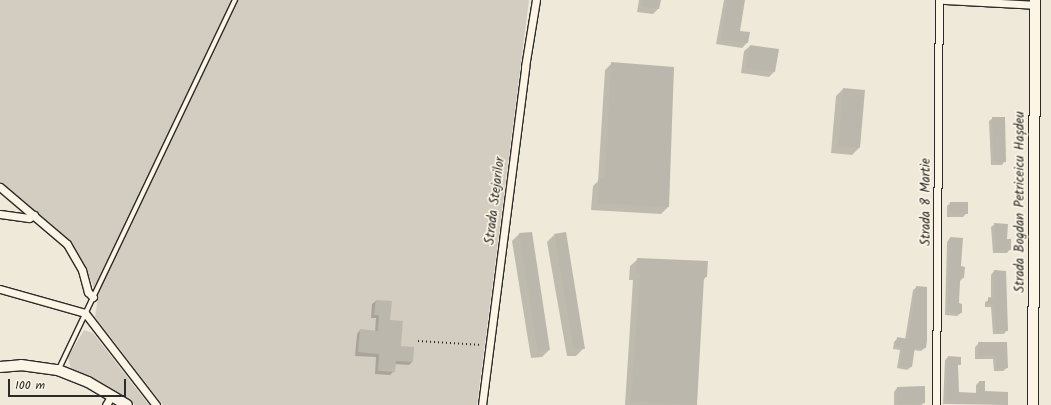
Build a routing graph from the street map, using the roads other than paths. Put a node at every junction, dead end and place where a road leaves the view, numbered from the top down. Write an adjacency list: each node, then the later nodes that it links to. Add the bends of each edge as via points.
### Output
1 (235, 0): 11 (lane)
2 (536, 0): 19 (street, Strada Stejarilor, via 525,67)
3 (939, 0): 20 (street, Strada 8 Martie)
4 (944, 0): 5 (street)
5 (1021, 2): 6 (street)
6 (1035, 3): 21 (main road, Strada Bogdan Petriceicu Hașdeu)
7 (0, 187): 9 (street)
8 (0, 214): 9 (street, via 29,218)
9 (34, 216): 11 (street, via 67,244 82,270 88,292)
10 (0, 289): 12 (street)
11 (93, 297): 12 (lane)
12 (85, 313): 14 (lane); 18 (street)
13 (0, 366): 14 (main road, via 21,365)
14 (58, 370): 15 (main road)
15 (112, 395): 16 (street); 17 (main road)
16 (106, 405)
17 (127, 405)
18 (156, 405)
19 (482, 405)
20 (936, 405)
21 (1033, 405)

